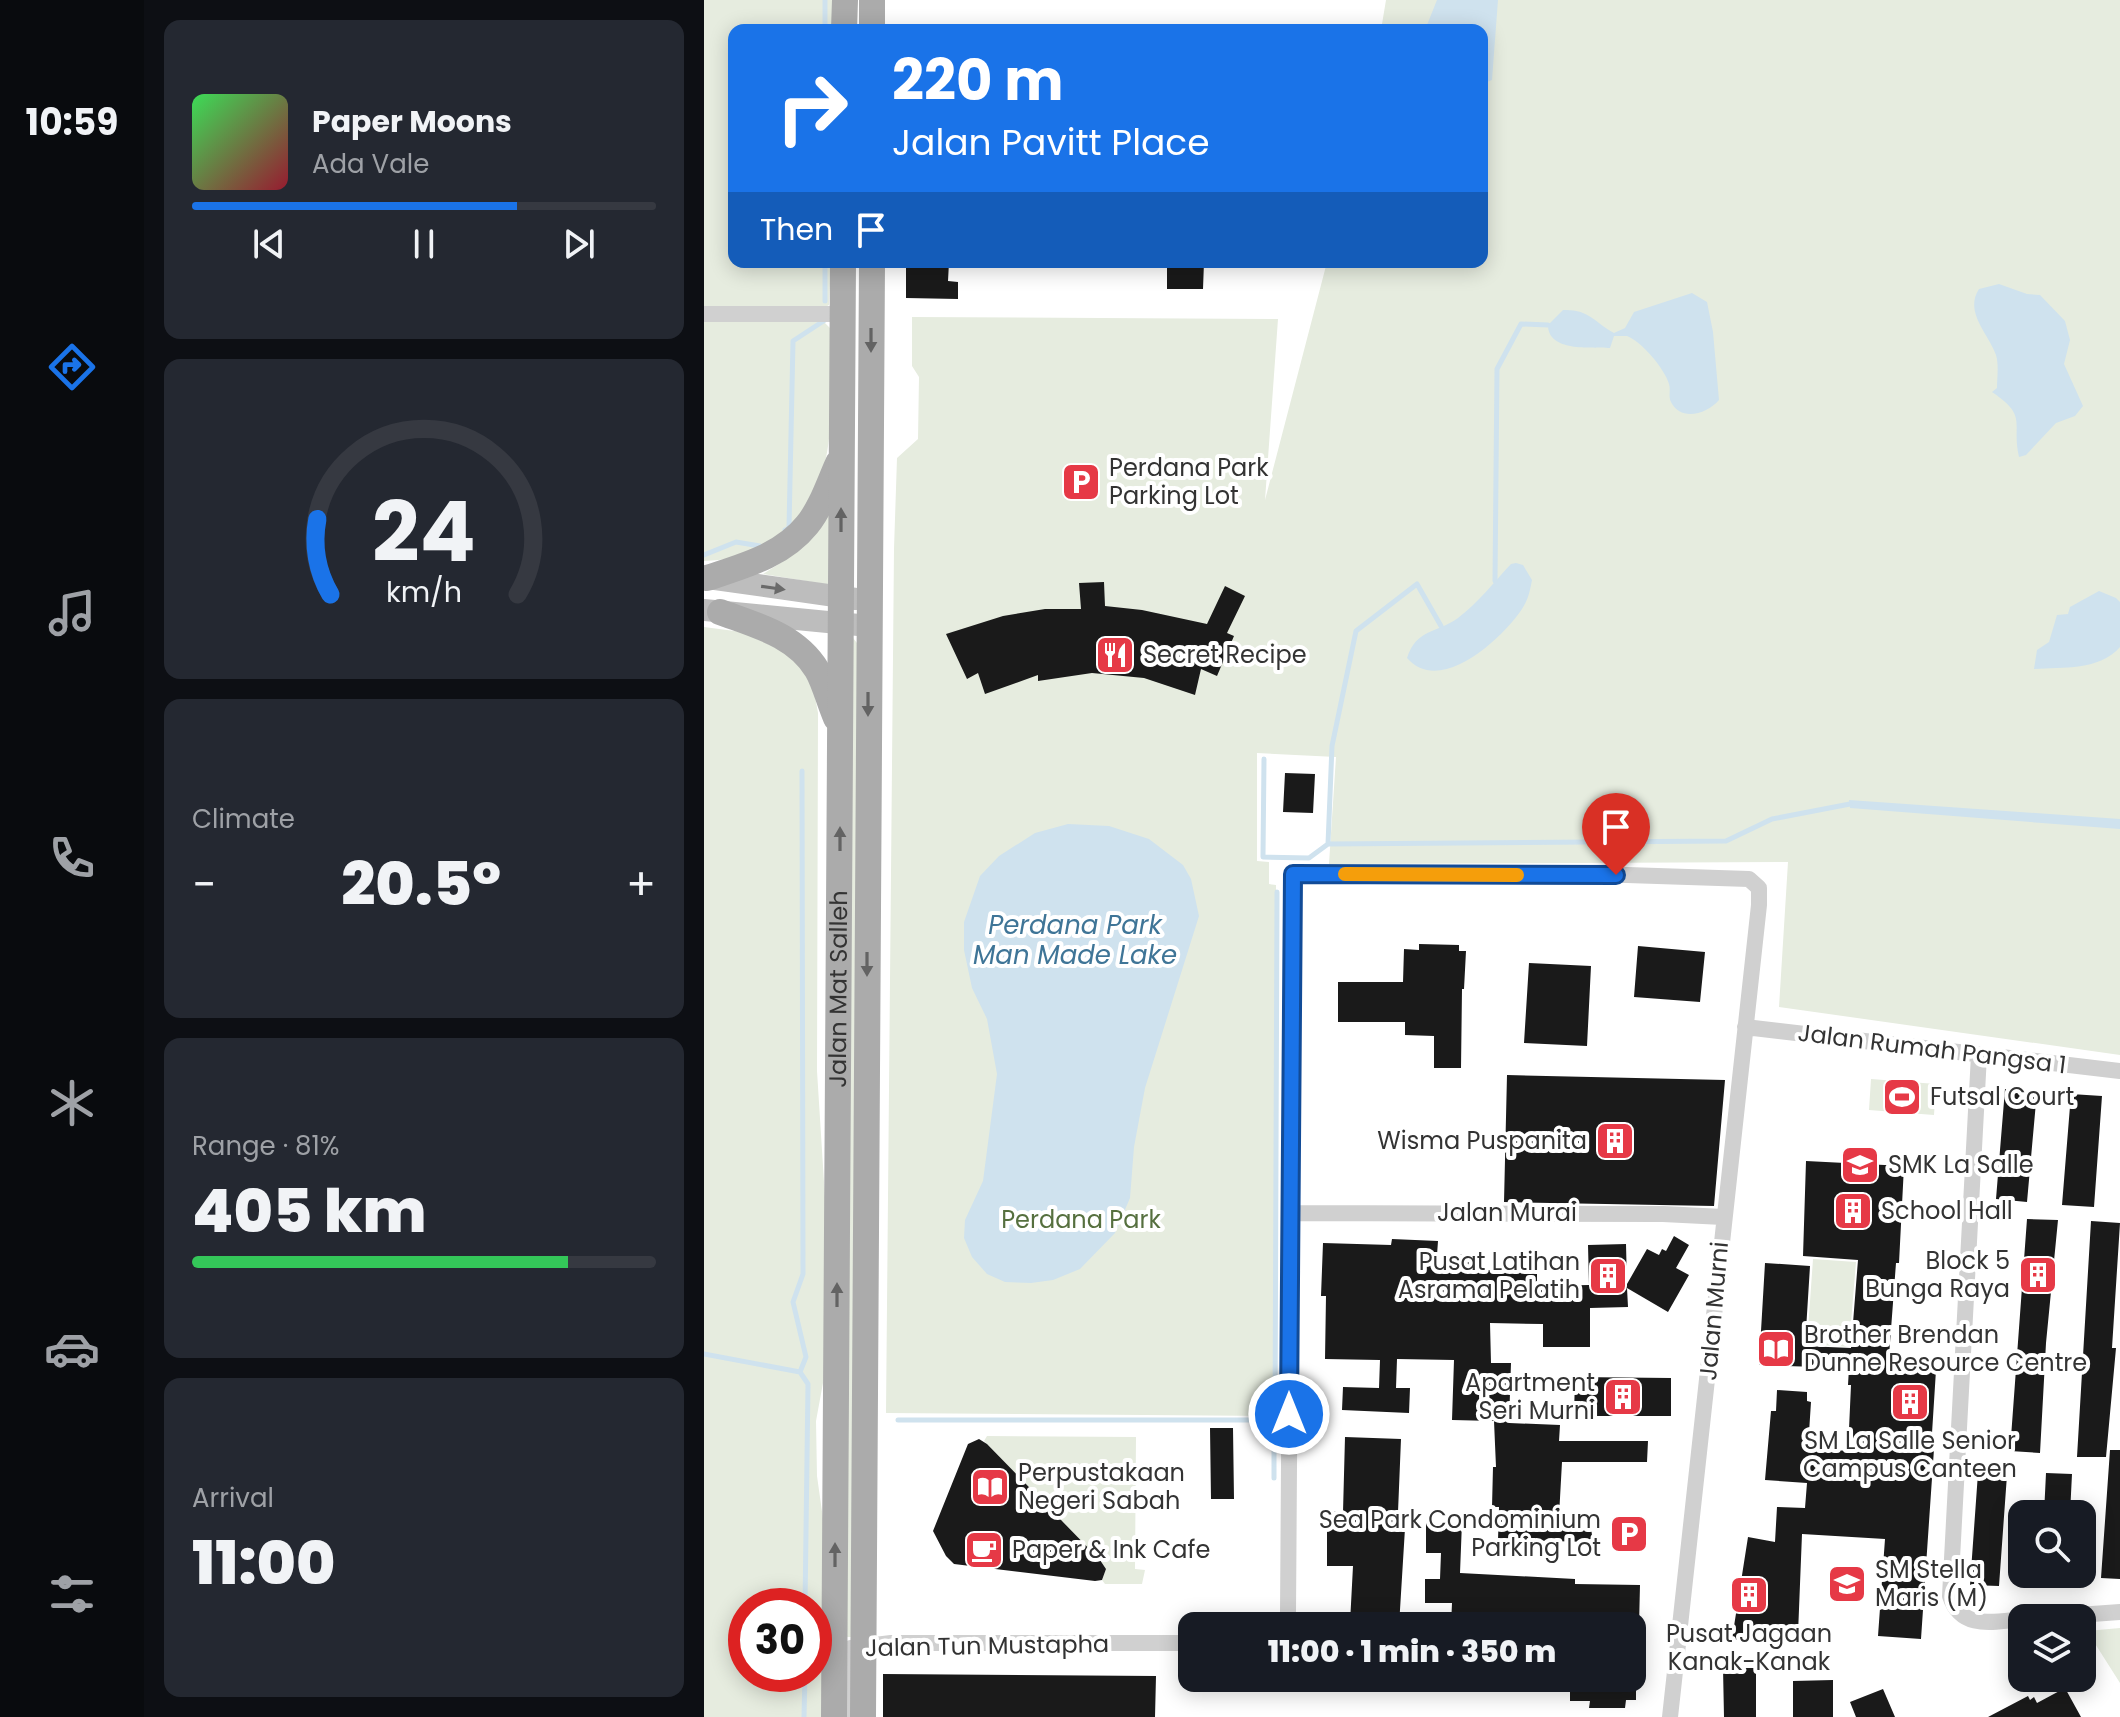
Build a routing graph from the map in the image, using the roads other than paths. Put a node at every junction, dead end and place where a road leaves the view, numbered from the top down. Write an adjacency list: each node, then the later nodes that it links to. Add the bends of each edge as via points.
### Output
1 (845, 0): 3 (main road)
2 (872, 0): 4 (main road)
3 (844, 24)
4 (872, 24)
5 (843, 268): 8 (main road, Jalan Mat Salleh)
6 (872, 268): 13 (main road, Jalan Mat Salleh, one-way to 13)
7 (704, 314): 8 (street)
8 (842, 314): 9 (main road, Jalan Mat Salleh)
9 (841, 455): 10 (main road, via 808,524 788,543 765,558); 11 (main road, Jalan Mat Salleh, one-way to 9)
10 (706, 578): 11 (main road, one-way to 11)
11 (842, 598): 13 (main road); 14 (main road, Jalan Mat Salleh)
12 (712, 611): 14 (main road); 15 (main road, via 775,632 808,656)
13 (869, 613): 14 (main road); 26 (main road, Jalan Mat Salleh, one-way to 26)
14 (841, 625): 15 (main road, Jalan Mat Salleh)
15 (840, 728): 27 (main road, Jalan Mat Salleh, one-way to 15)
16 (1745, 1027): 17 (street, Jalan Rumah Pangsa 1); 19 (street, Jalan Murni, via 1759,905 1759,888 1749,879 1293,874); 20 (street, Jalan Murni)
17 (1979, 1055): 18 (street, Jalan Rumah Pangsa 1); 24 (street, via 1950,1596 1968,1620)
18 (2120, 1071)
19 (1290, 1213): 20 (street, Jalan Murai); 21 (street)
20 (1723, 1217): 30 (street, Jalan Murni)
21 (1288, 1612)
22 (2120, 1612): 23 (street)
23 (2096, 1614)
24 (2008, 1620)
25 (1178, 1643): 26 (street, Jalan Tun Mustapha)
26 (864, 1646): 28 (street, Jalan Tun Mustapha, via 851,1648 847,1659); 29 (main road, Jalan Mat Salleh)
27 (834, 1717)
28 (847, 1717)
29 (863, 1717)
30 (1670, 1717)

